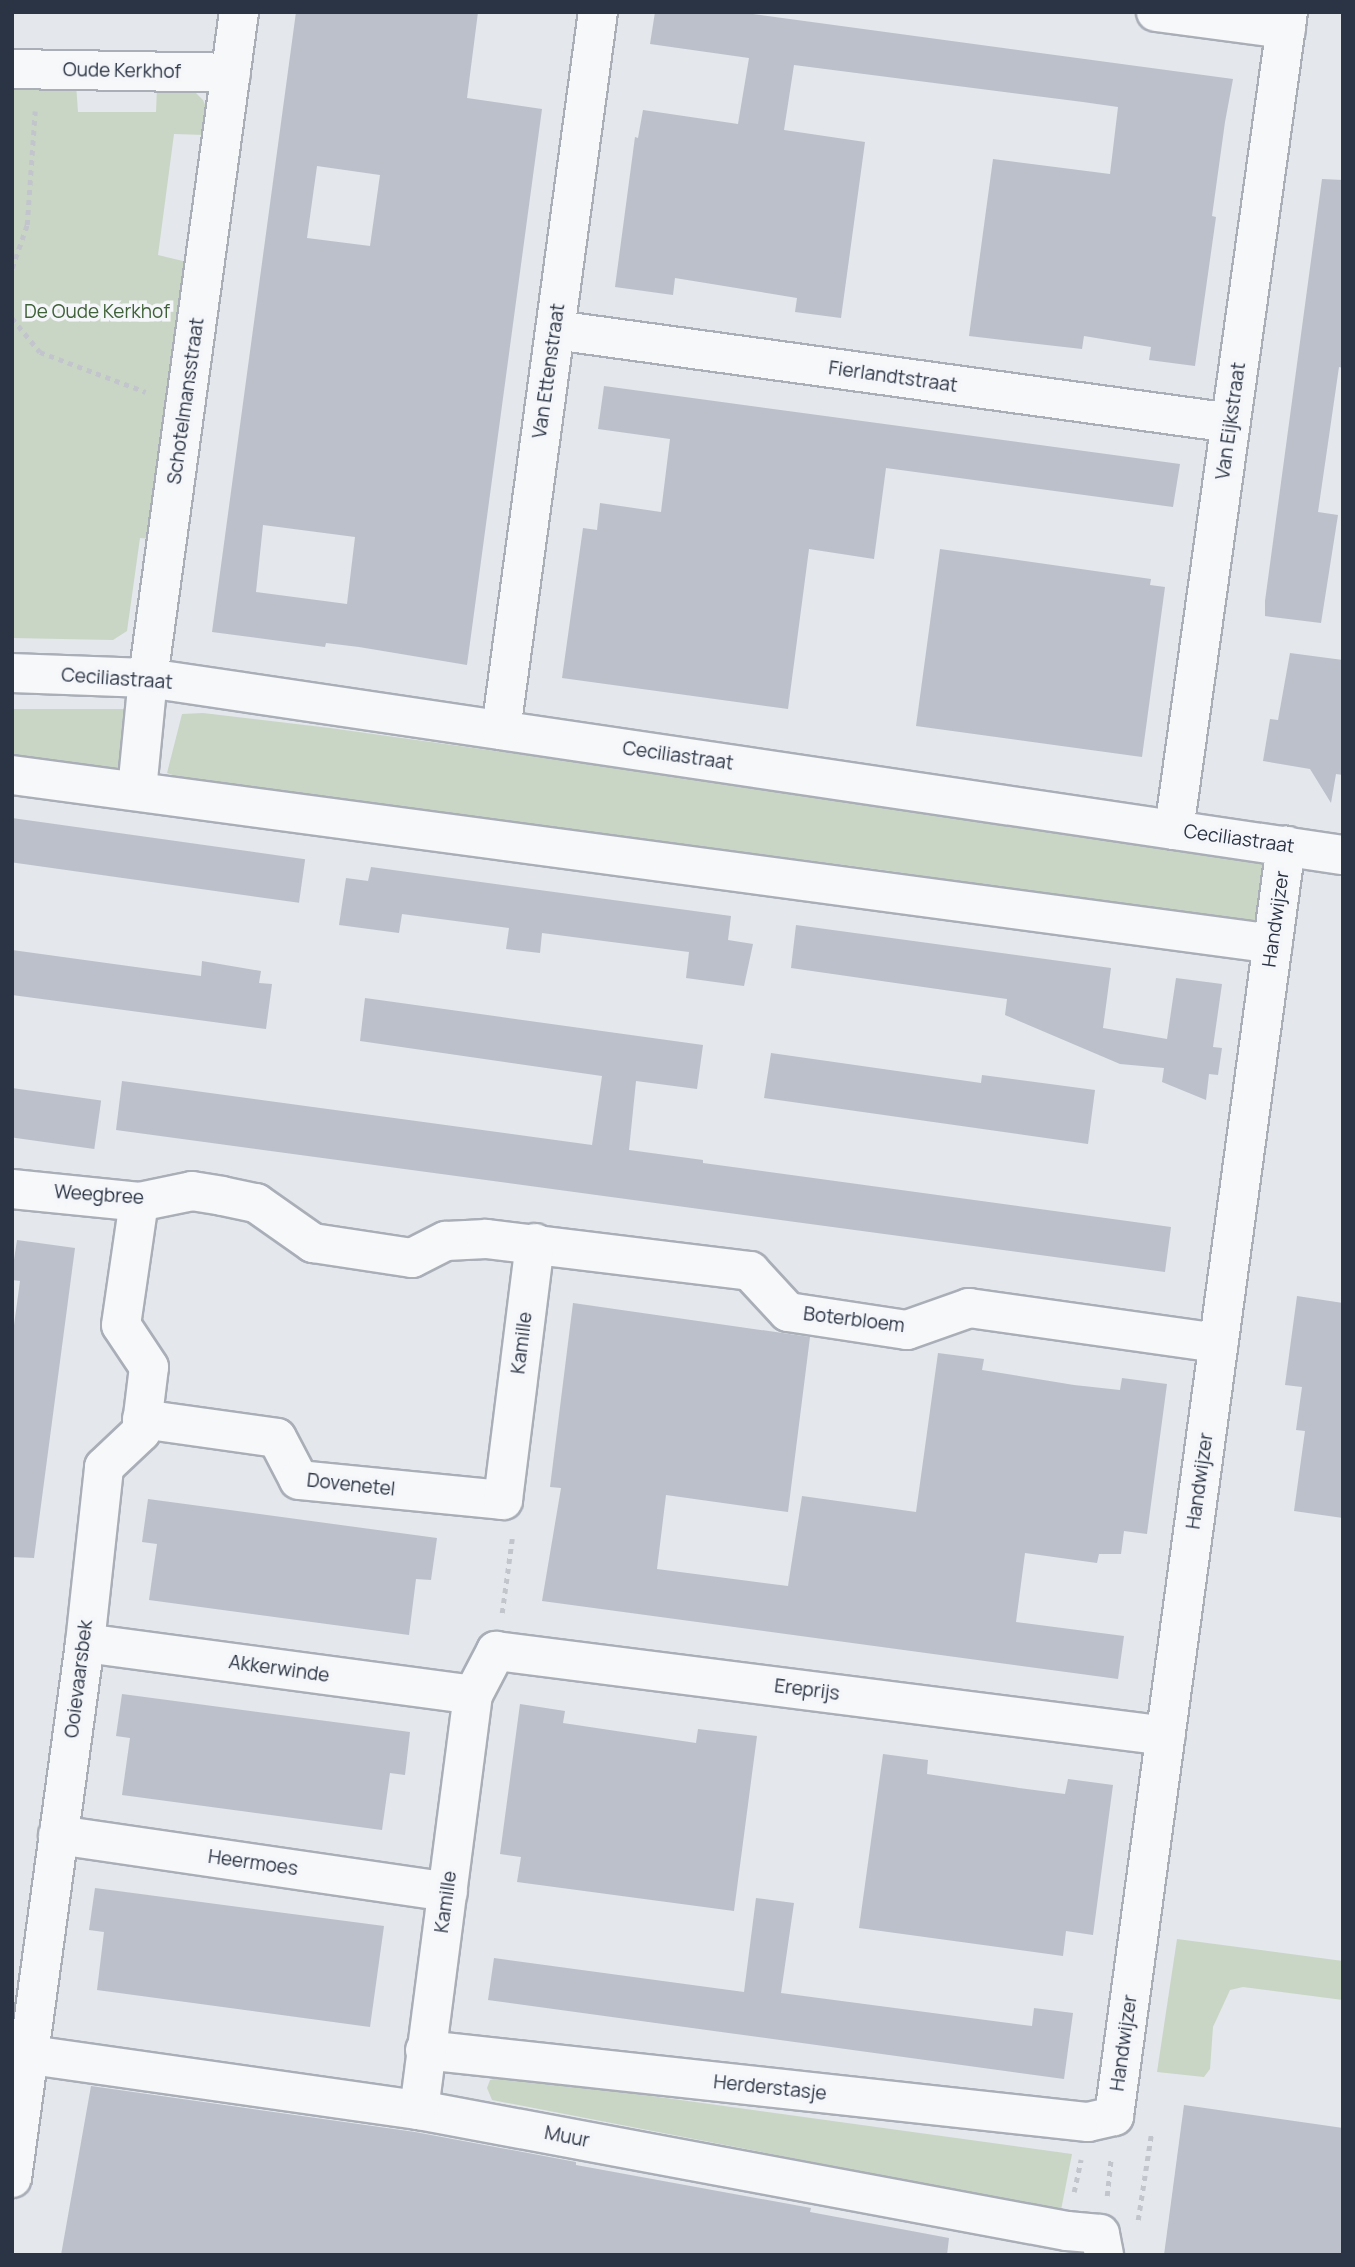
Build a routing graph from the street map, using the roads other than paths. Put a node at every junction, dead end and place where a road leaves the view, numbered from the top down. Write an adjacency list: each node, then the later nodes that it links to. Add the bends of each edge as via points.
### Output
1 (239, 12): 6 (street, Schotelmansstraat)
2 (598, 12): 7 (street, Van Ettenstraat)
3 (1156, 12): 4 (street)
4 (1287, 21): 8 (street, Van Eijkstraat)
5 (25, 69): 6 (street, Oude Kerkhof)
6 (231, 73): 10 (street, Schotelmansstraat)
7 (555, 330): 8 (street, Fierlandtstraat); 11 (street, Van Ettenstraat)
8 (1231, 423): 14 (street, Van Eijkstraat)
9 (12, 673): 10 (street, Ceciliastraat)
10 (148, 678): 11 (street, Ceciliastraat); 13 (street, Schotelmansstraat)
11 (501, 730): 14 (street, Ceciliastraat)
12 (12, 775): 13 (street)
13 (137, 790): 17 (street)
14 (1174, 830): 15 (street, Ceciliastraat)
15 (1286, 846): 16 (street, Ceciliastraat); 17 (street, Handwijzer)
16 (1343, 855)
17 (1273, 944): 22 (street, Handwijzer)
18 (12, 1189): 19 (street, Weegbree)
19 (139, 1202): 20 (street, Weegbree, via 192,1191 222,1196 256,1203 313,1243 412,1258 446,1241); 23 (street, Ooievaarsbek, via 121,1325 149,1367)
20 (535, 1243): 21 (street, Weegbree); 24 (street, Kamille)
21 (585, 1251): 22 (street, Boterbloem, via 750,1271 788,1312 907,1330 970,1308)
22 (1219, 1343): 27 (street, Handwijzer)
23 (142, 1419): 24 (street, Dovenetel, via 277,1438 299,1480); 25 (street, Ooievaarsbek, via 141,1432 104,1467)
24 (503, 1500)
25 (85, 1643): 26 (street, Akkerwinde); 28 (street, Ooievaarsbek)
26 (473, 1695): 27 (street, Ereprijs, via 496,1651); 29 (street, Kamille)
27 (1166, 1737): 33 (street, Handwijzer)
28 (58, 1835): 29 (street, Heermoes); 31 (street, Ooievaarsbek)
29 (448, 1892): 30 (street, Kamille)
30 (425, 2050): 32 (street, Kamille); 33 (street, Herderstasje)
31 (31, 2055): 32 (street, Muur); 34 (street, Ooievaarsbek)
32 (419, 2109): 35 (street, Muur)
33 (1101, 2119)
34 (12, 2178)
35 (1090, 2240)

